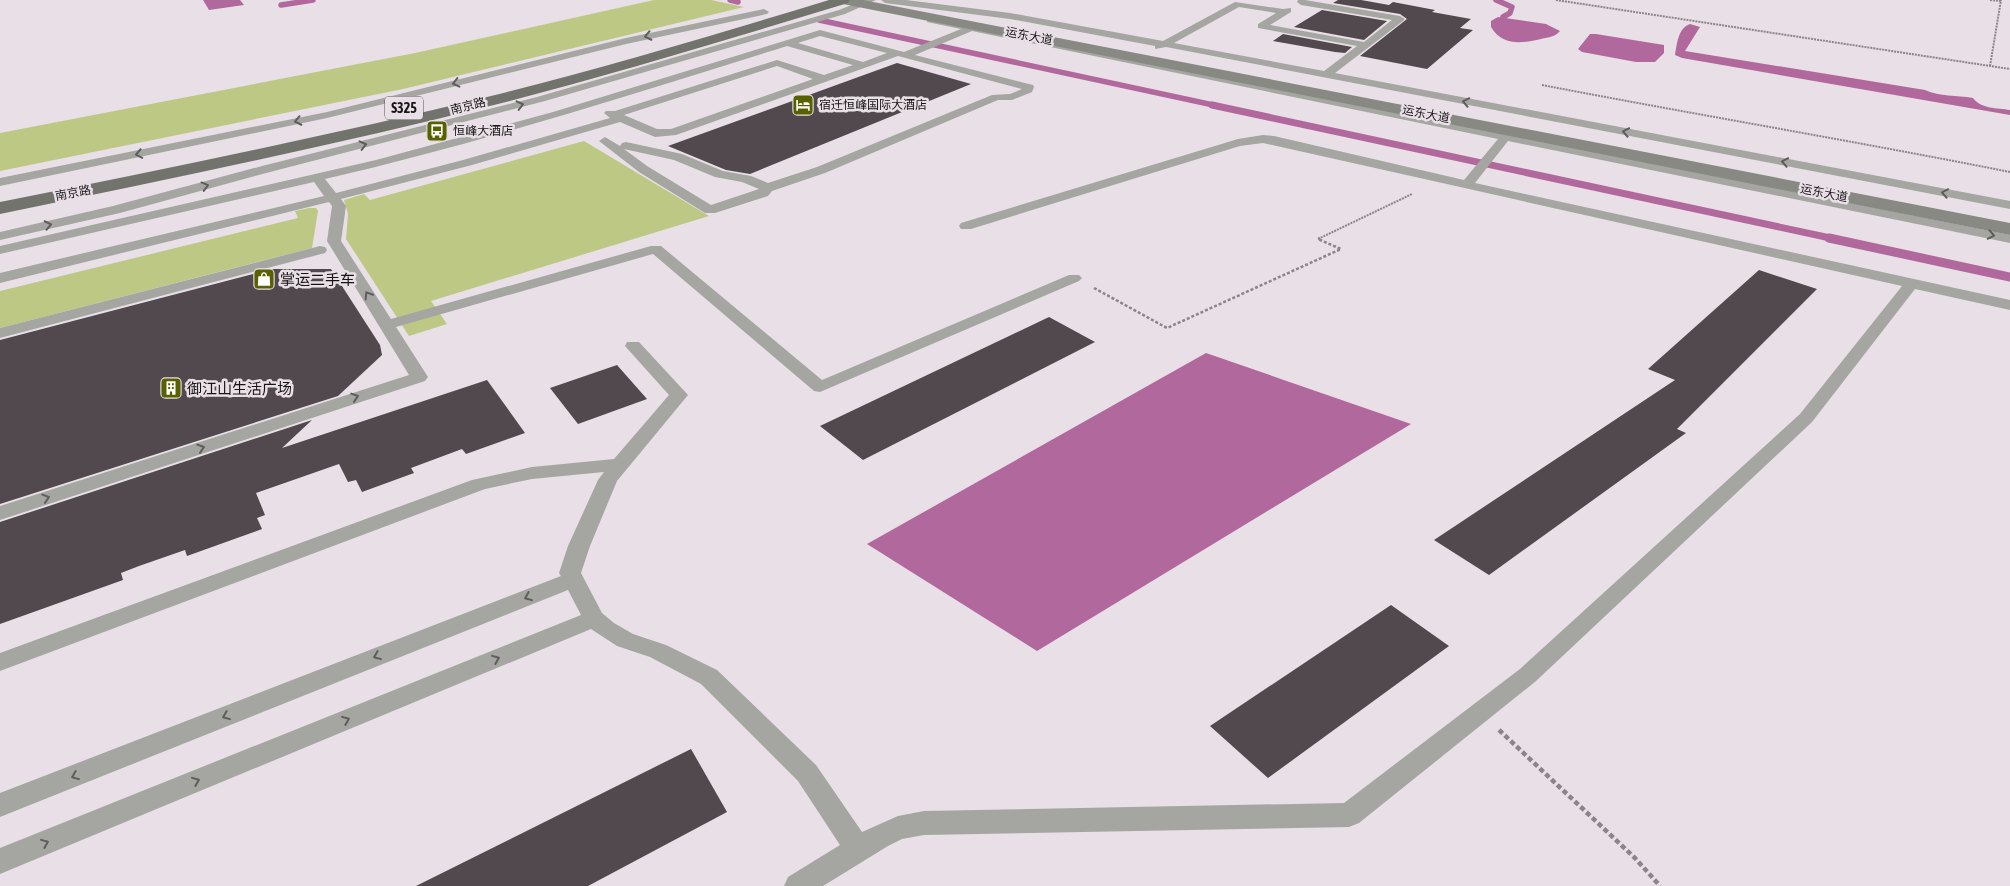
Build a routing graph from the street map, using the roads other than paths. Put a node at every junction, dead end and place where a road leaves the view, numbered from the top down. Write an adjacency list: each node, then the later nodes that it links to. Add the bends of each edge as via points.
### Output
1 (802, 0): 19 (main road, 南京路 / S325, one-way to 19, via 667,42 546,74)
2 (843, 0): 5 (main road, 运东大道); 34 (main road, 南京路 / S325, via 686,48 463,107)
3 (883, 0): 7 (main road, 运东大道)
4 (1302, 1): 6 (lane); 9 (lane, via 1400,19)
5 (867, 2): 7 (main road, 运东大道); 16 (lane, via 814,21)
6 (1284, 12): 9 (lane, via 1261,26); 11 (lane, via 1238,4)
7 (983, 23): 10 (lane); 11 (main road, 运东大道); 11 (lane); 23 (lane)
8 (787, 43): 12 (lane, via 820,33); 13 (lane); 18 (lane)
9 (1366, 45): 14 (lane)
10 (919, 50): 12 (lane)
11 (1150, 51): 14 (lane); 23 (main road, 运东大道); 35 (main road, 运东大道)
12 (902, 54): 13 (lane); 30 (lane, via 1029,87 1012,97 996,97 821,170)
13 (863, 65): 15 (lane)
14 (1326, 75): 33 (lane, one-way to 14)
15 (824, 79): 21 (lane, via 777,63); 21 (lane, via 672,132 655,133)
16 (566, 92): 17 (lane); 18 (lane)
17 (541, 99): 20 (lane); 38 (lane, one-way to 17, via 115,210)
18 (589, 104): 20 (lane); 21 (lane)
19 (380, 107): 29 (lane, one-way to 29); 31 (main road, 南京路 / S325, via 154,162)
20 (566, 111): 22 (lane); 27 (lane)
21 (617, 116): 22 (lane)
22 (588, 128): 24 (lane); 32 (lane)
23 (1508, 134): 28 (lane); 37 (main road, 运东大道); 39 (lane, one-way to 39)
24 (605, 141): 25 (lane); 30 (lane, via 643,170 710,210 763,193)
25 (626, 146): 26 (lane); 30 (lane, via 678,157)
26 (658, 162)
27 (311, 179): 32 (lane); 40 (lane)
28 (1471, 180): 36 (lane, via 1418,173 1263,139 1228,146); 43 (lane)
29 (0, 182)
30 (767, 188)
31 (0, 193)
32 (327, 199): 41 (lane); 45 (lane, one-way to 32, via 334,241 339,206); 46 (lane, via 320,258)
33 (2010, 205)
34 (0, 208)
35 (2010, 220)
36 (966, 226)
37 (2010, 229)
38 (0, 236)
39 (2010, 239)
40 (0, 250)
41 (0, 278)
42 (1074, 278): 45 (lane, via 820,387 656,249)
43 (1912, 283): 44 (lane); 54 (lane, via 1806,418 1528,675 1348,815 924,823 898,828)
44 (2010, 305)
45 (386, 325): 49 (lane, one-way to 45, via 419,376)
46 (0, 333)
47 (633, 346): 48 (lane, via 679,395)
48 (619, 465): 50 (lane, via 608,480 575,554 570,573); 52 (lane, via 517,474 479,484)
49 (0, 514)
50 (574, 579): 51 (lane); 53 (lane, one-way to 53)
51 (594, 619): 54 (lane, via 625,640 658,650 709,677 807,773); 55 (lane, one-way to 51)
52 (0, 662)
53 (0, 805)
54 (858, 849): 56 (lane)
55 (0, 861)
56 (798, 886)

